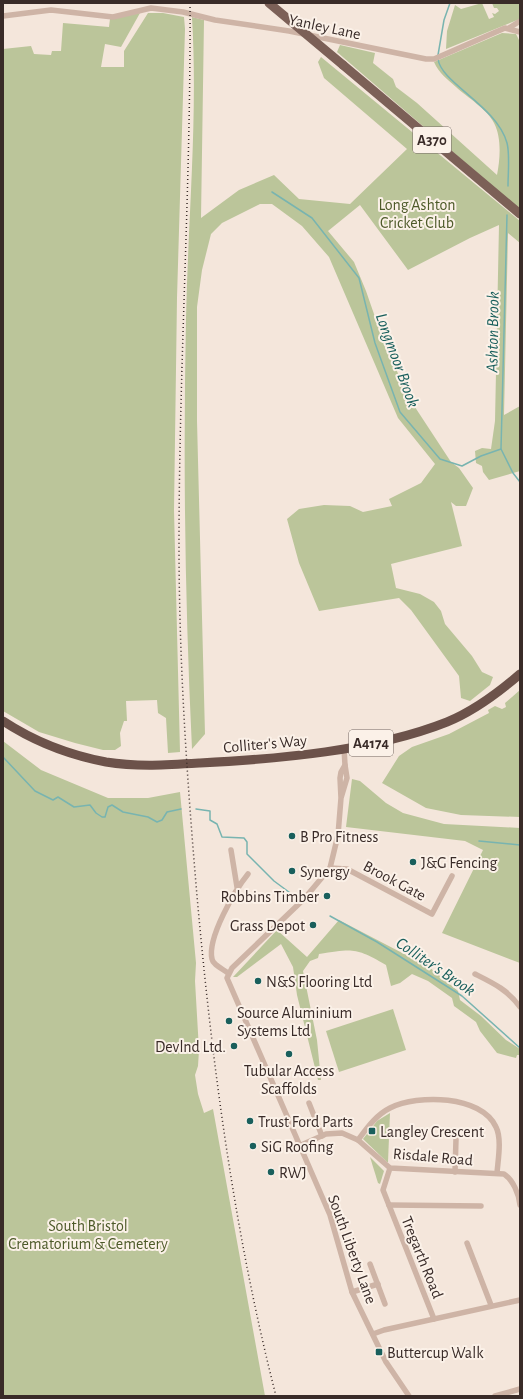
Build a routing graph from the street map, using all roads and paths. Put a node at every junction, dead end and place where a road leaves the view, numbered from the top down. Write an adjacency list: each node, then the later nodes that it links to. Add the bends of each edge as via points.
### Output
1 (269, 3): 6 (main road, A370, bridge)
2 (3, 16): 4 (street, Yanley Lane, via 51,10 113,17 151,8 289,31 423,59 437,57)
3 (520, 21): 4 (street)
4 (509, 28): 5 (street)
5 (520, 32)
6 (520, 214)
7 (520, 674): 9 (highway, Colliter's Way / A4174, via 482,703 449,721 409,735)
8 (3, 721): 9 (highway, Colliter's Way / A4174, via 48,746 68,753 136,766 289,757)
9 (344, 748): 11 (street, via 345,765 340,772 338,835)
10 (231, 850): 14 (street)
11 (330, 868): 13 (street, Brook Gate, via 348,869 432,914); 15 (street, via 304,899)
12 (248, 874): 14 (street)
13 (452, 876)
14 (237, 887): 15 (street, via 220,922 213,947 212,959)
15 (228, 972): 22 (street, South Liberty Lane, via 227,978)
16 (475, 974): 17 (street, via 503,988)
17 (520, 1007)
18 (309, 1103): 19 (street)
19 (322, 1136): 21 (street, Risdale Road, via 342,1133); 22 (street, Risdale Road)
20 (456, 1139): 24 (street)
21 (358, 1140): 23 (street, Risdale Road); 25 (street, via 375,1119 395,1106 422,1100 444,1099 458,1102 486,1115 494,1123 498,1144)
22 (299, 1146): 33 (street, South Liberty Lane, via 330,1215)
23 (390, 1168): 24 (street, Risdale Road); 27 (street, Tregarth Road, via 383,1187)
24 (455, 1172): 25 (street, Risdale Road)
25 (497, 1173): 26 (street, via 508,1176)
26 (520, 1196): 28 (street)
27 (389, 1205): 29 (street, Tregarth Road); 37 (street, Tregarth Road)
28 (520, 1205)
29 (481, 1206)
30 (467, 1243): 36 (street)
31 (370, 1264): 32 (street)
32 (378, 1284): 33 (street); 35 (street)
33 (352, 1292): 38 (street, South Liberty Lane)
34 (520, 1300): 36 (street)
35 (385, 1304)
36 (491, 1305): 37 (street)
37 (434, 1318): 38 (street)
38 (373, 1334): 40 (street, South Liberty Lane, via 386,1362)
39 (520, 1389): 41 (street)
40 (409, 1396)
41 (495, 1396)

